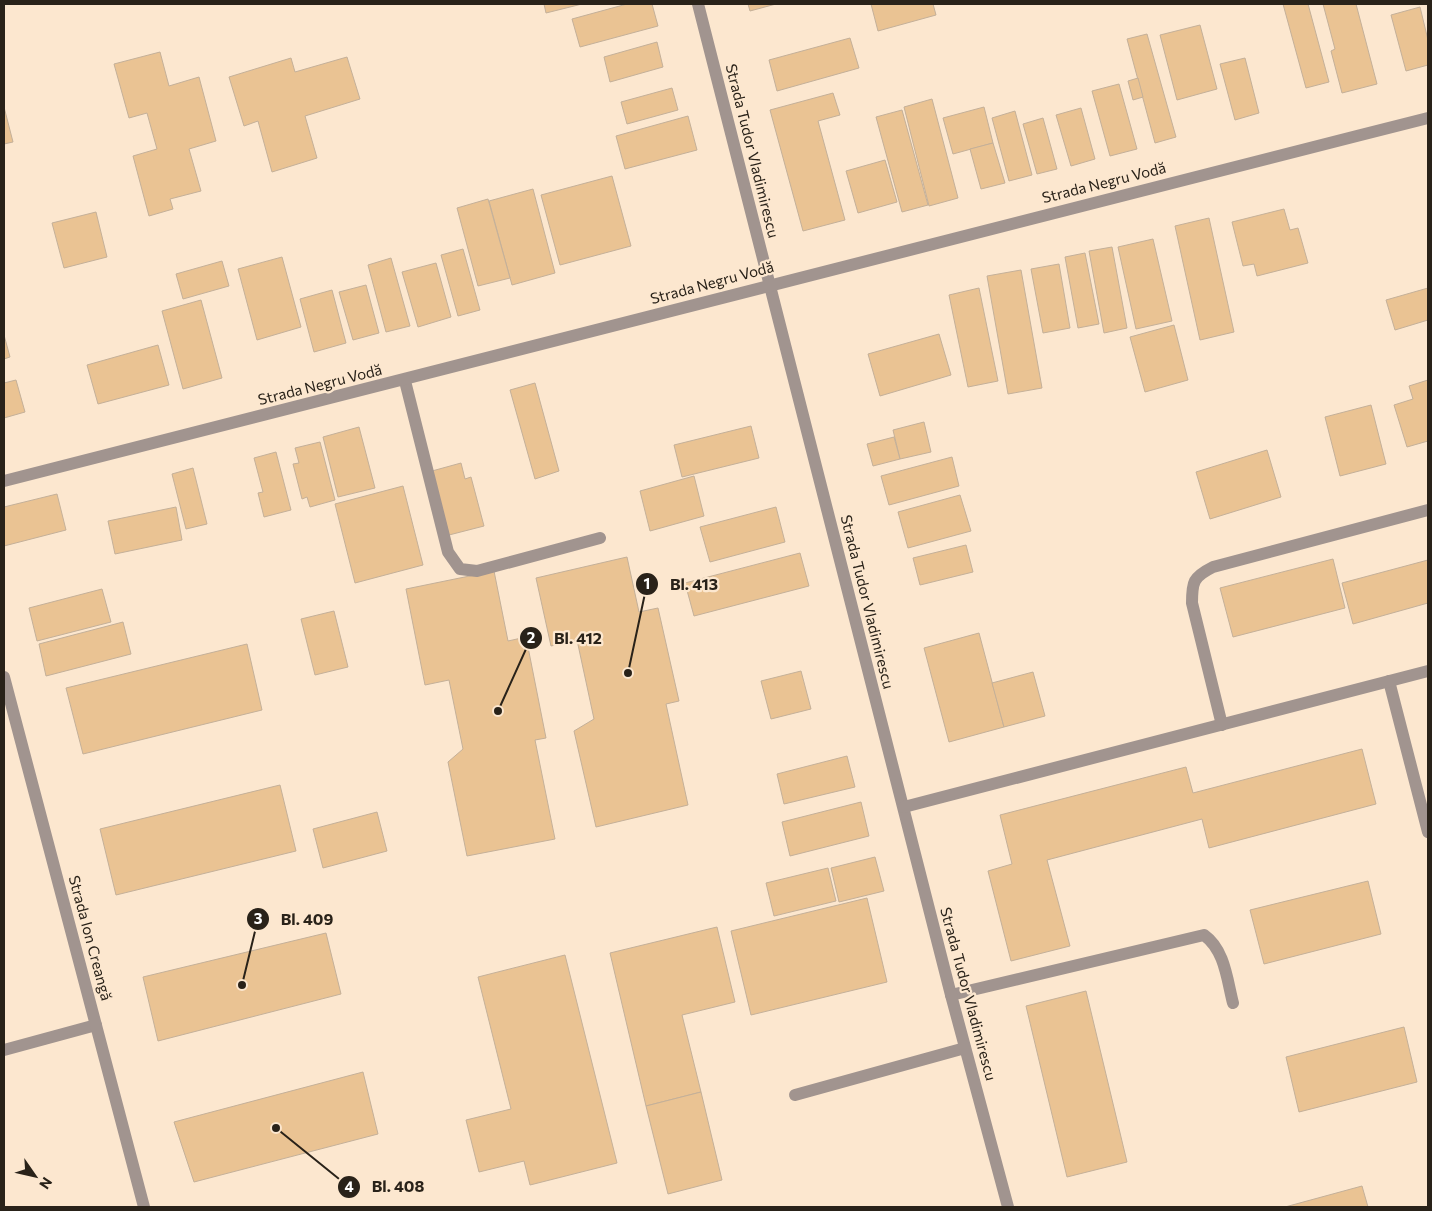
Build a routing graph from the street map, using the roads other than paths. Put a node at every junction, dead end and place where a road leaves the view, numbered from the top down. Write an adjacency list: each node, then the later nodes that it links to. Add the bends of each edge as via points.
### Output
1 (698, 4): 3 (street, Strada Tudor Vladimirescu)
2 (1428, 118): 3 (street, Strada Negru Vodă)
3 (769, 285): 4 (street, Strada Negru Vodă); 13 (street, Strada Tudor Vladimirescu)
4 (405, 381): 5 (street, Strada Negru Vodă); 7 (street, via 448,552 460,569 476,571)
5 (4, 481)
6 (1428, 510): 11 (street, via 1198,574 1192,586 1192,603)
7 (600, 538)
8 (1428, 671): 10 (street)
9 (4, 677): 17 (street, Strada Ion Creangă)
10 (1389, 681): 11 (street); 12 (street)
11 (1222, 725): 13 (street)
12 (1425, 805): 14 (street)
13 (904, 807): 15 (street, Strada Tudor Vladimirescu)
14 (1428, 832)
15 (951, 995): 16 (street, via 1204,935 1214,942 1221,955); 18 (street, Strada Tudor Vladimirescu)
16 (1233, 1003)
17 (96, 1024): 19 (street); 21 (street, Strada Ion Creangă)
18 (965, 1048): 20 (street); 22 (street, Strada Tudor Vladimirescu)
19 (4, 1050)
20 (795, 1094)
21 (144, 1207)
22 (1008, 1207)

